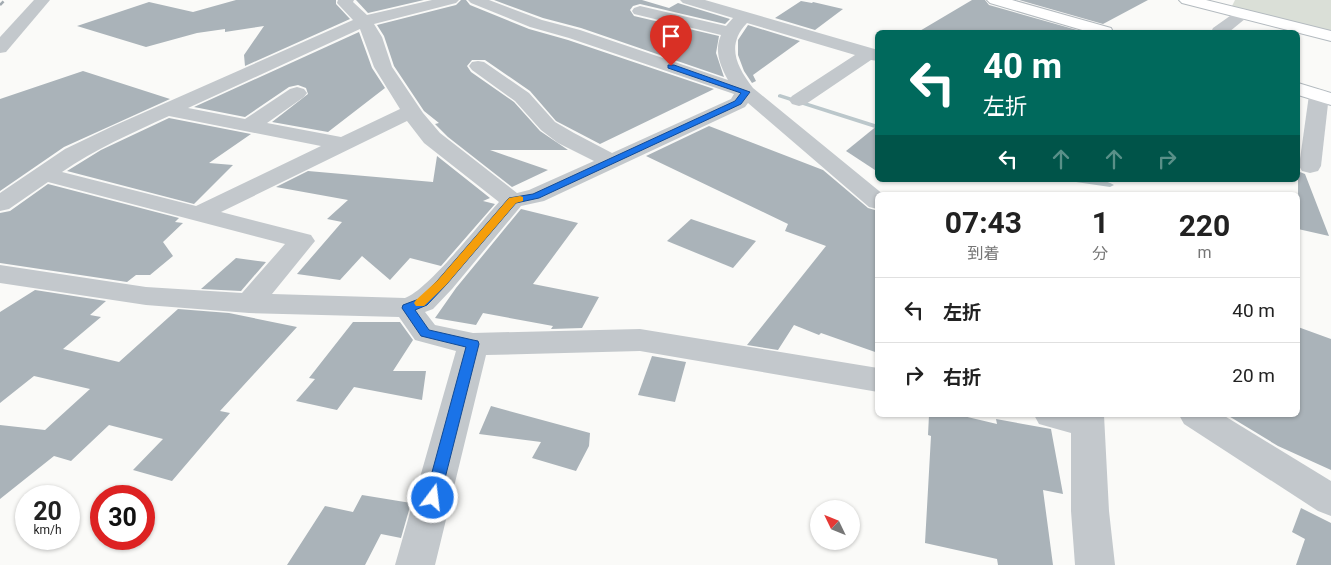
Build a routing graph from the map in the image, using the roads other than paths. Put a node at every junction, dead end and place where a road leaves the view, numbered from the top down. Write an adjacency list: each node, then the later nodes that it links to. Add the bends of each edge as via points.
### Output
1 (42, 0): 16 (street)
2 (346, 0): 11 (street, via 345,3)
3 (451, 0): 11 (street)
4 (476, 0): 20 (street, via 545,28 574,34)
5 (688, 0): 12 (street)
6 (995, 0): 13 (street)
7 (1187, 0): 8 (street)
8 (1224, 5): 10 (street)
9 (640, 11): 12 (street)
10 (1243, 14): 14 (street); 15 (street)
11 (364, 21): 24 (street); 25 (street, via 383,67)
12 (736, 24): 17 (street); 20 (street, via 726,43 726,55)
13 (1098, 30)
14 (1222, 30)
15 (1331, 36)
16 (0, 48)
17 (873, 55): 23 (street)
18 (478, 66): 28 (street, via 522,97 548,126)
19 (1300, 90): 22 (street)
20 (746, 92): 28 (street, via 738,103); 32 (street)
21 (297, 93): 26 (street)
22 (1325, 97): 29 (street)
23 (799, 100)
24 (167, 110): 26 (street); 30 (street, via 73,154)
25 (411, 111): 27 (street); 31 (street, via 432,138)
26 (250, 125): 27 (street)
27 (344, 144): 34 (street)
28 (611, 161): 31 (street, via 536,196)
29 (1313, 167)
30 (44, 174): 33 (street); 34 (street)
31 (513, 200): 37 (street, via 423,302)
32 (875, 200)
33 (0, 204)
34 (196, 215): 36 (street, via 302,241)
35 (0, 274): 36 (street, via 146,296)
36 (249, 303): 37 (street)
37 (408, 308): 38 (street, via 425,333)
38 (473, 344): 39 (street, via 640,340); 44 (street)
39 (875, 379)
40 (1065, 417): 42 (street)
41 (1199, 417): 43 (street)
42 (1087, 420): 45 (street)
43 (1331, 500)
44 (415, 565)
45 (1095, 565)

